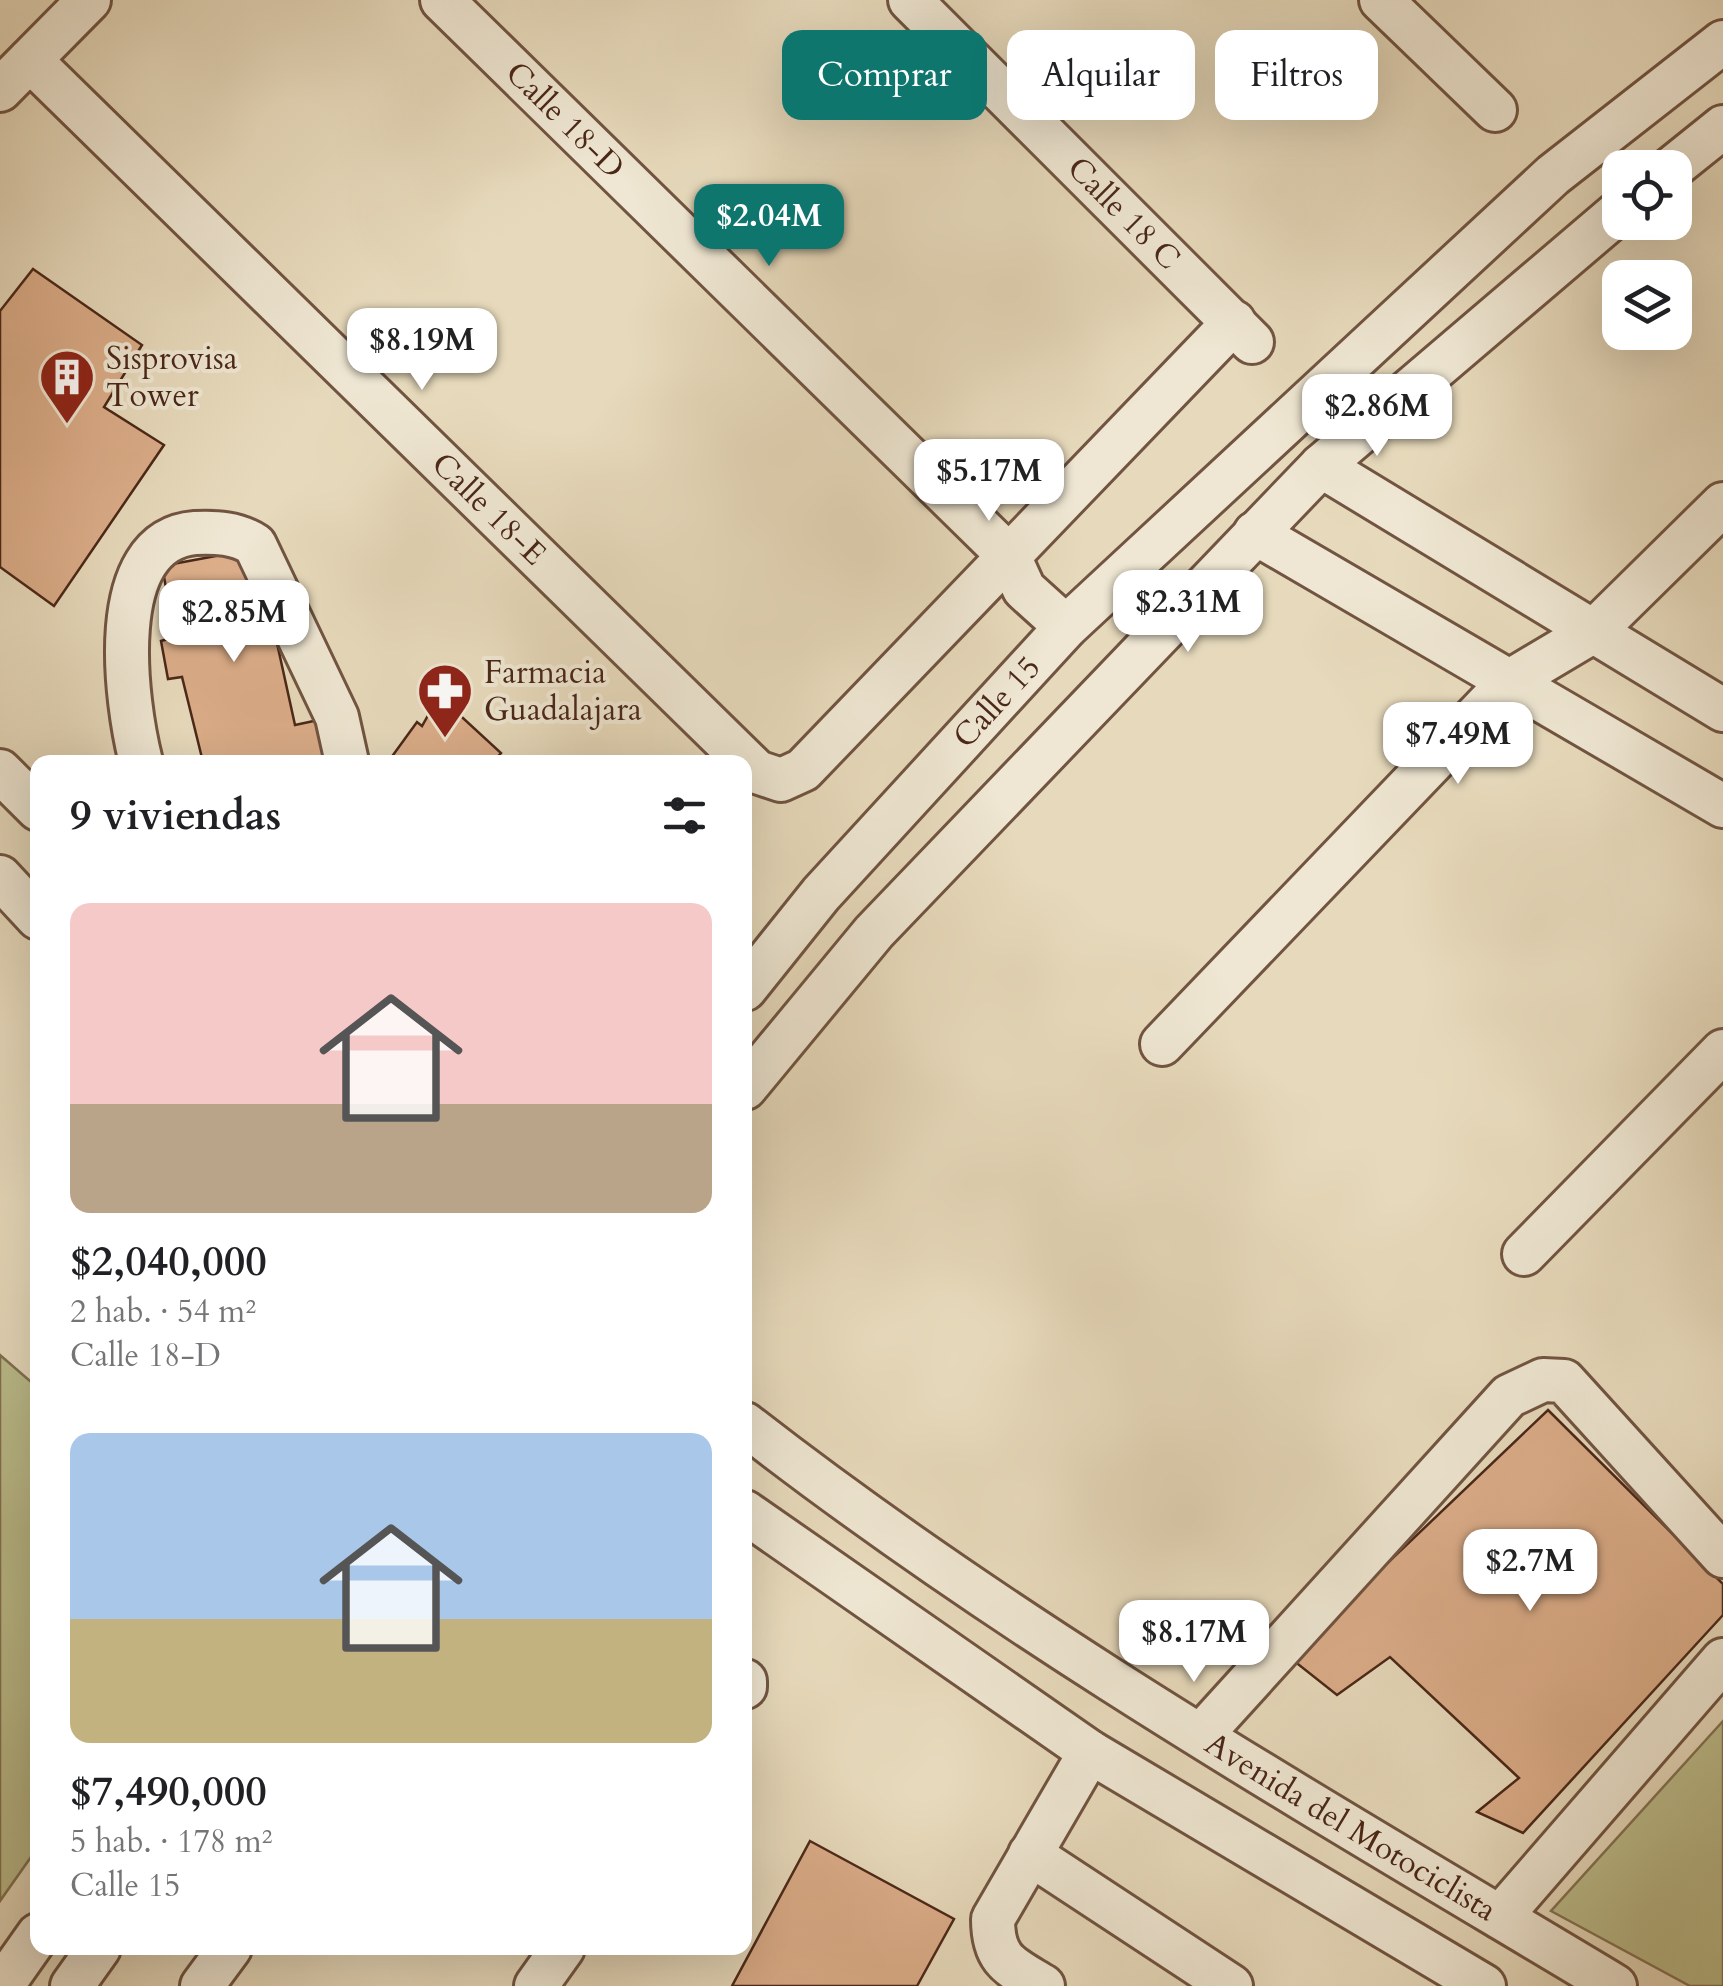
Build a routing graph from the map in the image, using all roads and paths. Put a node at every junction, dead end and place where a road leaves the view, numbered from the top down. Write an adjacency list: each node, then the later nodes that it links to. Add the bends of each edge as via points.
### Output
1 (89, 0): 6 (street)
2 (442, 0): 15 (street, Calle 18-D)
3 (910, 0): 15 (street, Calle 18 C, via 1244,333)
4 (1381, 0): 8 (street)
5 (1723, 42): 16 (street, Calle 15, via 1553,175)
6 (30, 60): 7 (street); 22 (street, Calle 18-E)
7 (0, 90)
8 (1495, 110)
9 (1723, 127): 10 (street)
10 (1692, 152)
11 (1602, 226): 12 (street)
12 (1321, 466): 14 (street); 17 (street)
13 (1723, 504): 17 (street)
14 (1255, 532): 18 (street); 32 (street, via 874,932)
15 (1009, 556): 16 (street, Calle 18-D, via 1024,589); 23 (street, Calle 18-E, via 803,770 782,780)
16 (1066, 627): 29 (street, Calle 15, via 821,894)
17 (1594, 632): 18 (street); 19 (street)
18 (1510, 680): 26 (street); 30 (street)
19 (1723, 710)
20 (140, 755): 21 (street, via 125,676 142,567 179,534 208,532 255,545 338,717)
21 (346, 755)
22 (741, 755)
23 (752, 766)
24 (0, 771): 25 (street)
25 (30, 801)
26 (1723, 806)
27 (0, 877): 28 (street)
28 (30, 909)
29 (752, 980)
30 (1162, 1044)
31 (1723, 1051): 33 (street)
32 (752, 1080)
33 (1524, 1254)
34 (752, 1429): 38 (street, Avenida del Motociclista, via 1004,1606)
35 (752, 1517): 39 (street, Avenida del Motociclista)
36 (1723, 1556): 38 (street, via 1564,1381 1543,1380 1509,1396)
37 (1723, 1660): 41 (street)
38 (1202, 1734): 41 (street, Avenida del Motociclista)
39 (1090, 1752): 40 (street); 52 (street, Avenida del Motociclista)
40 (1030, 1854): 50 (street, via 993,1919 993,1944 1006,1964); 51 (street)
41 (1500, 1917): 53 (street, Avenida del Motociclista)
42 (30, 1946): 46 (street)
43 (95, 1955): 47 (street)
44 (225, 1955): 48 (street)
45 (558, 1955): 49 (street)
46 (2, 1986)
47 (72, 1986)
48 (202, 1986)
49 (536, 1986)
50 (1044, 1986)
51 (1232, 1986)
52 (1484, 1986)
53 (1615, 1986)

